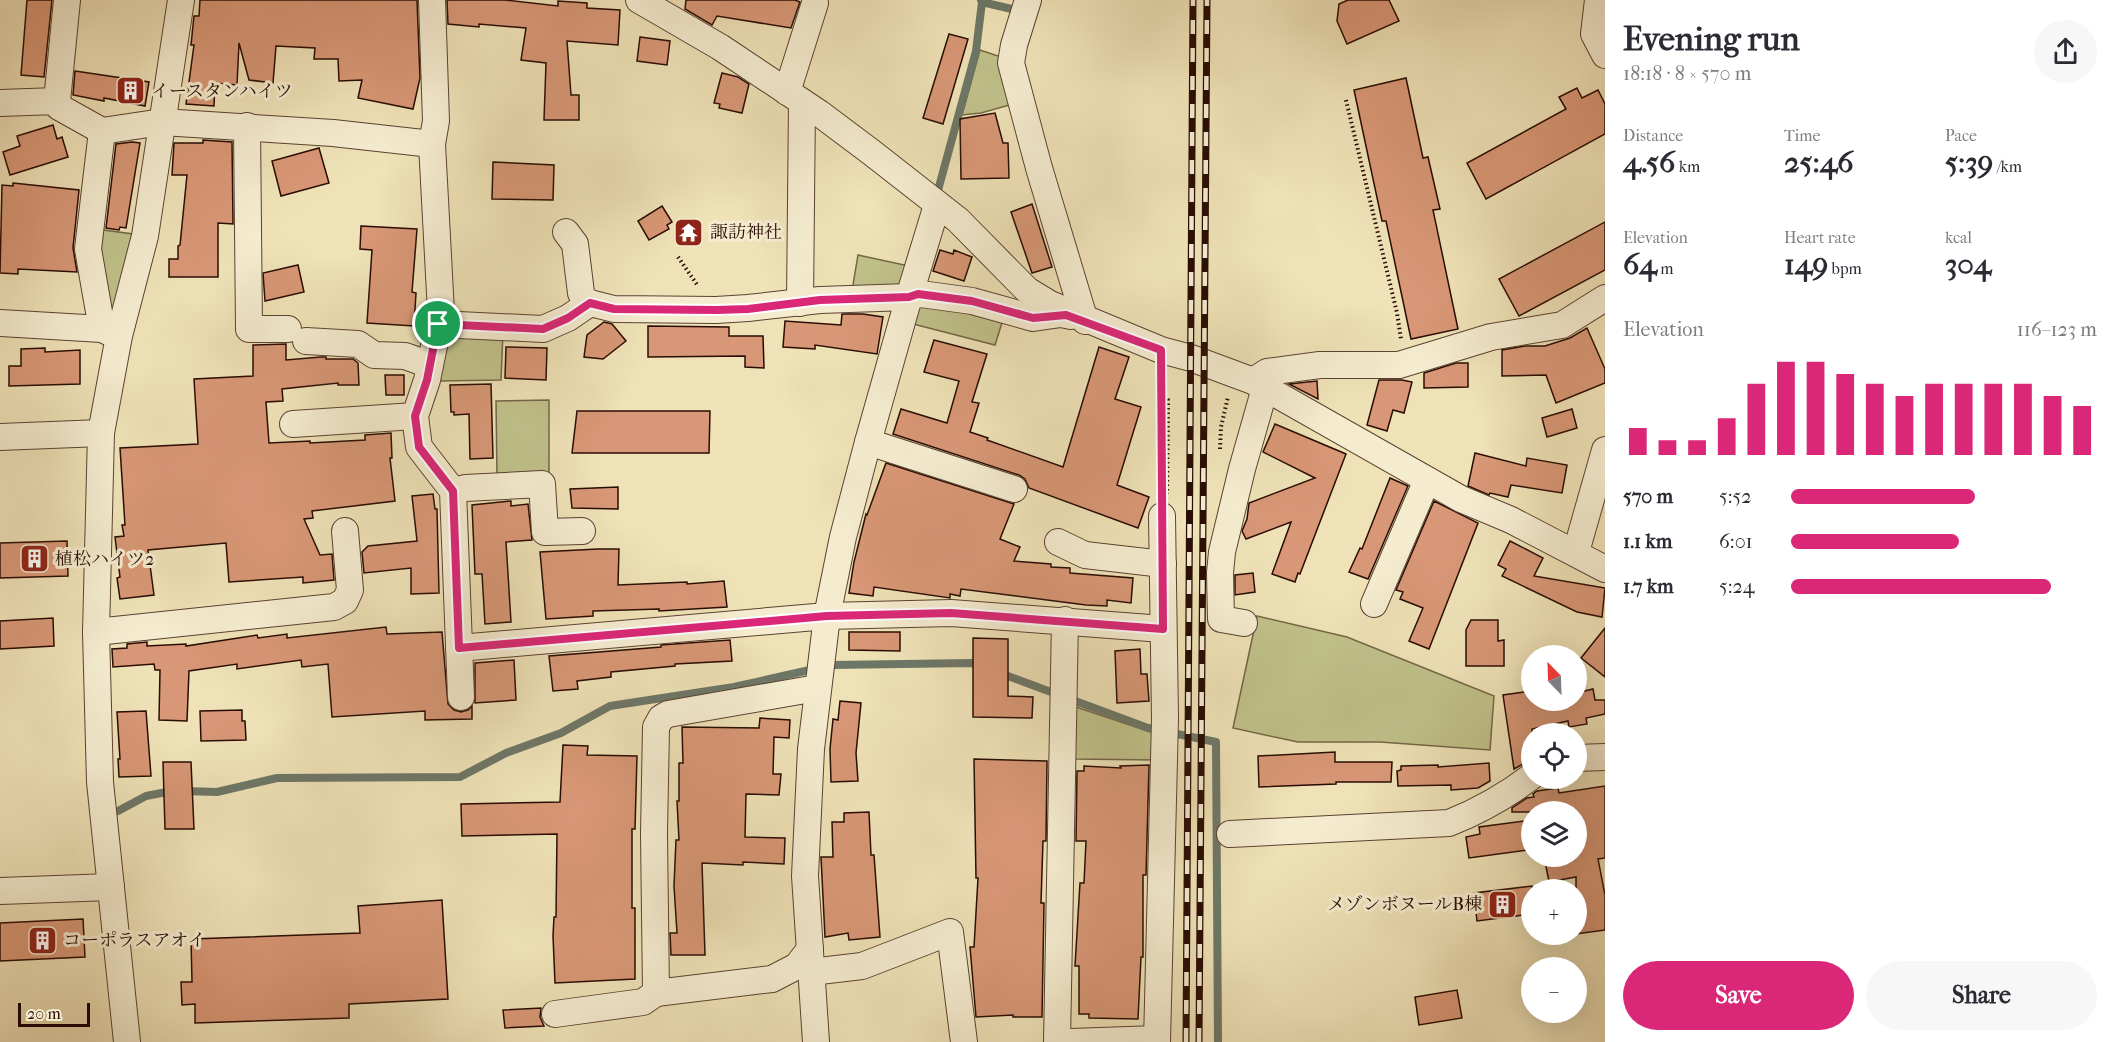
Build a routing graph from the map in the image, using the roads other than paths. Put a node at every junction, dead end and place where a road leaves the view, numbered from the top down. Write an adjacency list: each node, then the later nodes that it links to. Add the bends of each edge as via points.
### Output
1 (67, 0): 10 (street)
2 (181, 0): 12 (street)
3 (432, 0): 15 (street, via 436,121)
4 (639, 0): 9 (street)
5 (1028, 0): 22 (street, via 1011,63)
6 (1598, 0): 8 (street)
7 (815, 3): 9 (street)
8 (1601, 40)
9 (795, 97): 16 (street); 21 (street)
10 (57, 101): 11 (street); 14 (street, via 59,107)
11 (0, 103)
12 (162, 122): 13 (street); 14 (street); 25 (street, via 145,236)
13 (247, 126): 15 (street); 26 (street, via 249,329 358,344 374,355 405,356)
14 (102, 131): 25 (street, via 88,249)
15 (432, 144): 24 (street, via 441,312)
16 (937, 205): 18 (street); 22 (street, via 958,220 1027,290)
17 (566, 232): 20 (street, via 575,244 581,293)
18 (909, 297): 21 (street); 22 (street, via 921,294 972,301 1033,318 1061,314); 32 (street)
19 (1605, 298): 27 (street, via 1562,326 1491,337 1400,365 1320,365 1267,372)
20 (590, 303): 21 (street, via 614,309 716,310); 24 (street, via 543,329)
21 (800, 303)
22 (1085, 321): 27 (street)
23 (0, 323): 25 (street)
24 (438, 324): 26 (street)
25 (111, 332): 30 (street)
26 (430, 365): 28 (street)
27 (1259, 385): 34 (street); 47 (street, via 1220,573 1221,619)
28 (415, 416): 29 (street); 36 (street, via 419,447)
29 (293, 424)
30 (100, 433): 31 (street); 49 (street)
31 (0, 437)
32 (868, 442): 35 (street); 45 (street)
33 (1605, 450): 41 (street)
34 (1427, 480): 41 (street); 44 (street)
35 (1014, 489)
36 (453, 491): 39 (street, via 542,484 545,532); 50 (street)
37 (1164, 507): 42 (street)
38 (344, 531): 49 (street, via 350,590 345,601 334,608)
39 (582, 531)
40 (1058, 542): 42 (street, via 1085,555)
41 (1575, 552): 43 (street)
42 (1163, 564): 48 (street)
43 (1605, 569)
44 (1374, 604)
45 (827, 616): 46 (street, via 951,613); 50 (street); 51 (street)
46 (1065, 621): 48 (street); 66 (street)
47 (1244, 623)
48 (1163, 629): 62 (street, via 1165,719)
49 (96, 632): 57 (street, via 100,782)
50 (459, 648): 52 (street)
51 (817, 688): 59 (street, via 805,876); 60 (street, via 668,714 656,727)
52 (461, 697)
53 (1605, 757): 54 (street)
54 (1587, 758)
55 (1521, 784): 56 (street, via 1449,823)
56 (1230, 834)
57 (111, 886): 58 (street); 63 (street)
58 (0, 891)
59 (810, 961): 60 (street, via 772,979); 64 (street); 65 (street, via 862,966 951,932)
60 (656, 993): 61 (street, via 643,1002)
61 (555, 1014)
62 (1157, 1041): 67 (street)
63 (127, 1042)
64 (816, 1042)
65 (964, 1042)
66 (1057, 1042)
67 (1071, 1042)

